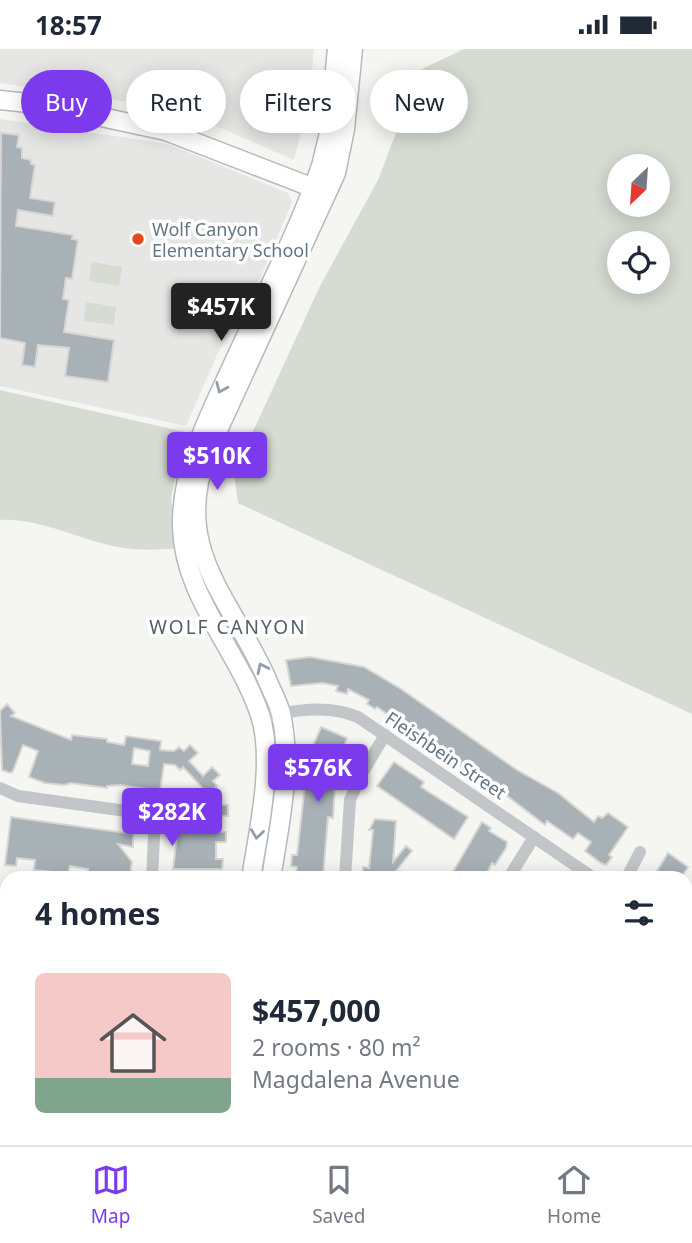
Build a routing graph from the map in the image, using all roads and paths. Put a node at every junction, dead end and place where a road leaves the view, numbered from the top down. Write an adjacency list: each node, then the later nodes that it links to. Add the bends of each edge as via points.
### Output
1 (337, 49): 4 (street)
2 (353, 49): 4 (street, via 341,153)
3 (0, 100): 4 (street, via 166,131)
4 (320, 191): 5 (street, one-way to 4, via 200,549 195,525 197,498 208,452); 6 (street, one-way to 6, via 196,447 183,499 182,528 191,575)
5 (281, 713): 6 (street, Fleishbein Street); 7 (street, Fleishbein Street, via 346,712); 13 (street, via 285,752)
6 (261, 718): 12 (street, one-way to 12, via 265,752)
7 (385, 735): 9 (street, Fleishbein Street); 14 (street, via 350,800)
8 (0, 788): 11 (street, via 18,796 155,815)
9 (534, 837): 15 (street); 16 (street, Fleishbein Street)
10 (640, 852): 17 (street)
11 (152, 871)
12 (252, 871)
13 (272, 871)
14 (346, 871)
15 (513, 871)
16 (583, 871)
17 (629, 871)

